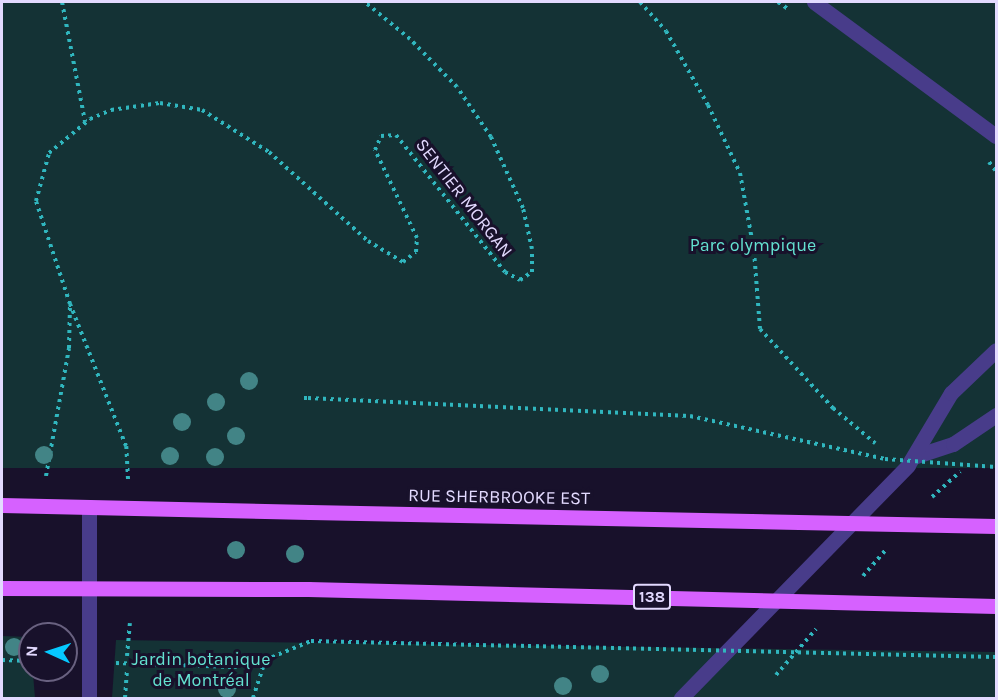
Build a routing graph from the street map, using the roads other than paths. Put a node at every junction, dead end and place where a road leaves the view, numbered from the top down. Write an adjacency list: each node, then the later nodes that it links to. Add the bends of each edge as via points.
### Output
1 (813, 2): 2 (lane)
2 (995, 136)
3 (996, 350): 5 (lane, via 951,393)
4 (996, 415): 5 (lane, via 953,444)
5 (916, 456): 13 (lane)
6 (2, 505): 7 (main road, RUE SHERBROOKE EST)
7 (89, 507): 8 (main road, RUE SHERBROOKE EST, bridge); 10 (lane)
8 (996, 526)
9 (2, 588): 10 (main road, 138)
10 (88, 588): 11 (main road, 138, bridge, via 308,589); 12 (lane)
11 (996, 606)
12 (89, 699)
13 (681, 699)

